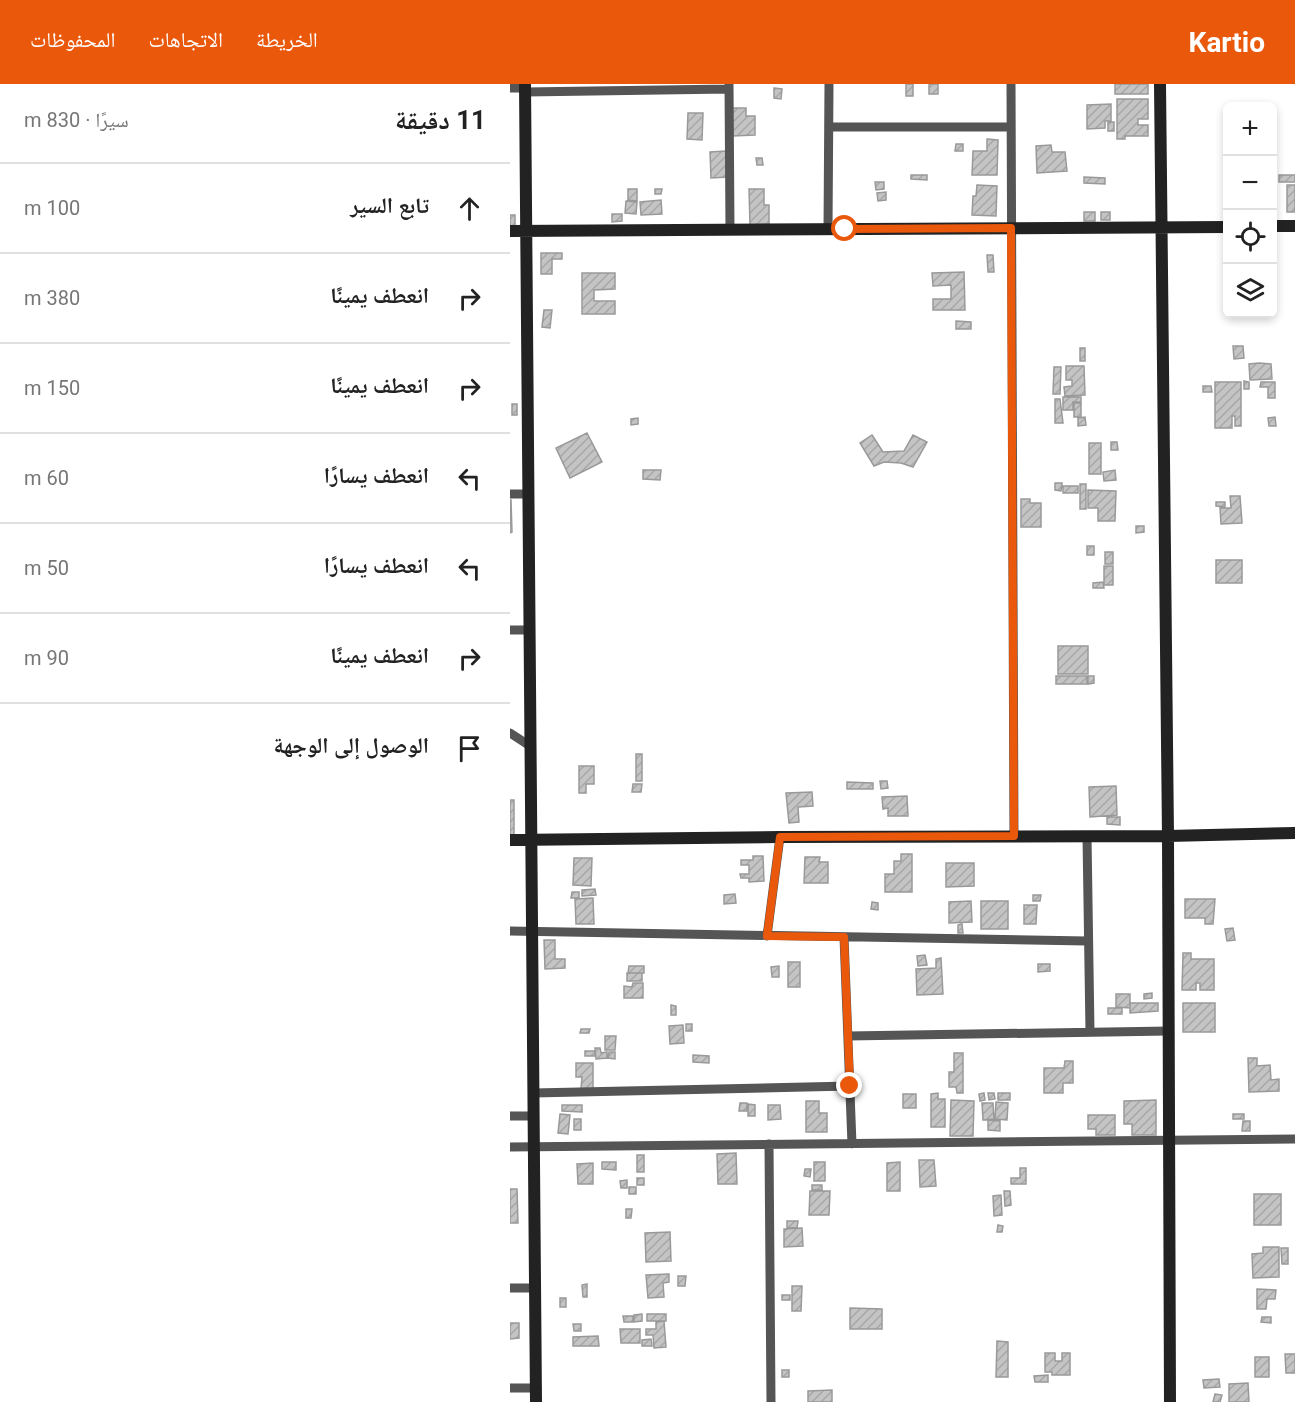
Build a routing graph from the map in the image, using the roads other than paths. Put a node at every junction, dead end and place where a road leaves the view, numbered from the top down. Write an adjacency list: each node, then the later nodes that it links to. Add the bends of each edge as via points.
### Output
1 (829, 84): 7 (street)
2 (1011, 84): 8 (street)
3 (1160, 84): 12 (street)
4 (729, 86): 6 (street); 14 (street)
5 (510, 88): 6 (street)
6 (525, 88): 17 (street)
7 (829, 127): 8 (street); 15 (street)
8 (1011, 127): 13 (street)
9 (1223, 226): 12 (street)
10 (1277, 226): 11 (street)
11 (1295, 226)
12 (1161, 227): 13 (street); 27 (street)
13 (1011, 228): 15 (street); 25 (street)
14 (730, 230): 15 (street); 17 (street)
15 (828, 230)
16 (510, 231): 17 (street)
17 (526, 231): 19 (street)
18 (510, 494): 19 (street)
19 (528, 494): 21 (street)
20 (510, 630): 21 (street)
21 (529, 630): 23 (street)
22 (510, 733): 23 (street)
23 (530, 746): 30 (street)
24 (1295, 833): 27 (street)
25 (1014, 836): 26 (street); 28 (street)
26 (1087, 836): 27 (street); 35 (street)
27 (1168, 836): 36 (street)
28 (780, 837): 30 (street); 33 (street)
29 (510, 840): 30 (street)
30 (531, 840): 32 (street)
31 (510, 931): 32 (street)
32 (532, 931): 33 (street); 40 (street)
33 (767, 936): 34 (street)
34 (844, 937): 35 (street); 38 (street)
35 (1087, 940): 37 (street)
36 (1169, 1031): 37 (street); 44 (street)
37 (1090, 1032): 38 (street)
38 (848, 1036): 39 (street)
39 (850, 1086): 40 (street); 46 (street)
40 (533, 1093): 42 (street)
41 (510, 1116): 42 (street)
42 (533, 1116): 47 (street)
43 (1295, 1138): 44 (street)
44 (1169, 1140): 46 (street); 55 (street)
45 (769, 1144): 46 (street); 47 (street); 54 (street)
46 (852, 1144)
47 (533, 1147): 48 (street); 50 (street)
48 (510, 1148)
49 (510, 1288): 50 (street)
50 (534, 1288): 52 (street)
51 (510, 1388): 52 (street)
52 (537, 1388): 53 (street)
53 (536, 1402)
54 (771, 1402)
55 (1170, 1402)

